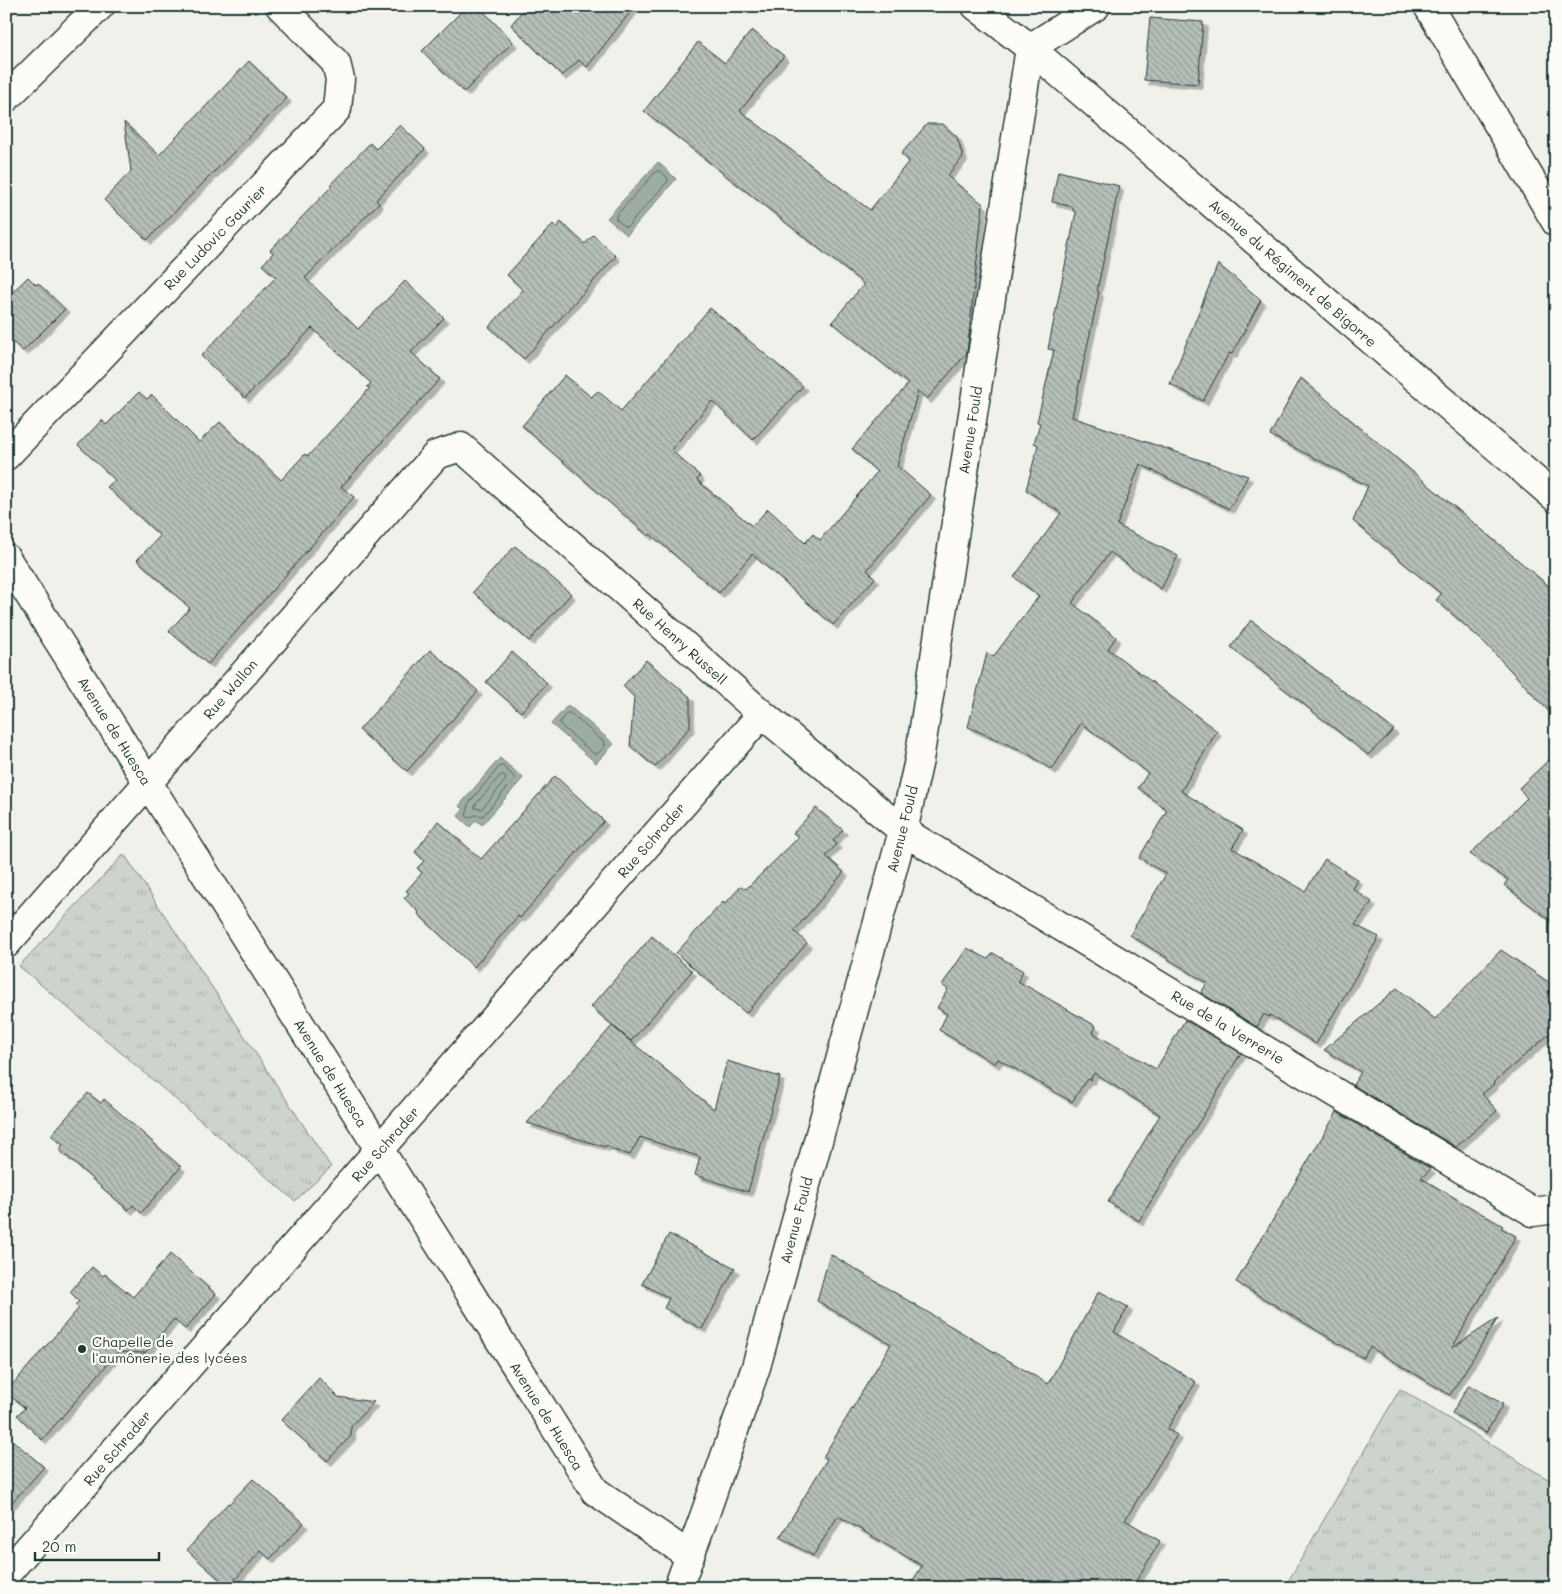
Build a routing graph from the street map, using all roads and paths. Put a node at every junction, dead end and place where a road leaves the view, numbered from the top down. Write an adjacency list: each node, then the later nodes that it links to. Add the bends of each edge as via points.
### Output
1 (100, 6): 7 (street)
2 (280, 6): 10 (street, Rue Ludovic Gaurier, via 336,63 340,79 337,109)
3 (976, 6): 6 (street, Avenue du Régiment de Bigorre)
4 (1096, 6): 6 (street)
5 (1428, 6): 8 (street)
6 (1030, 48): 11 (street, Avenue du Régiment de Bigorre); 15 (street, Avenue Fould, via 920,751)
7 (6, 98)
8 (1556, 222)
9 (461, 447): 13 (street, Rue Henry Russell); 14 (street, Rue Wallon, via 436,455)
10 (6, 456)
11 (1556, 498)
12 (6, 558): 14 (street, Avenue de Huesca)
13 (762, 714): 15 (street, Rue Henry Russell); 17 (street, Rue Schrader)
14 (148, 783): 16 (street, Rue Wallon); 17 (street, Avenue de Huesca)
15 (902, 831): 18 (street, Rue de la Verrerie, via 1533,1212); 19 (street, Avenue Fould, via 756,1367)
16 (6, 944)
17 (380, 1150): 19 (street, Avenue de Huesca, via 595,1491); 20 (street, Rue Schrader)
18 (1556, 1209)
19 (690, 1556): 21 (street, Avenue Fould)
20 (6, 1574)
21 (678, 1588)

